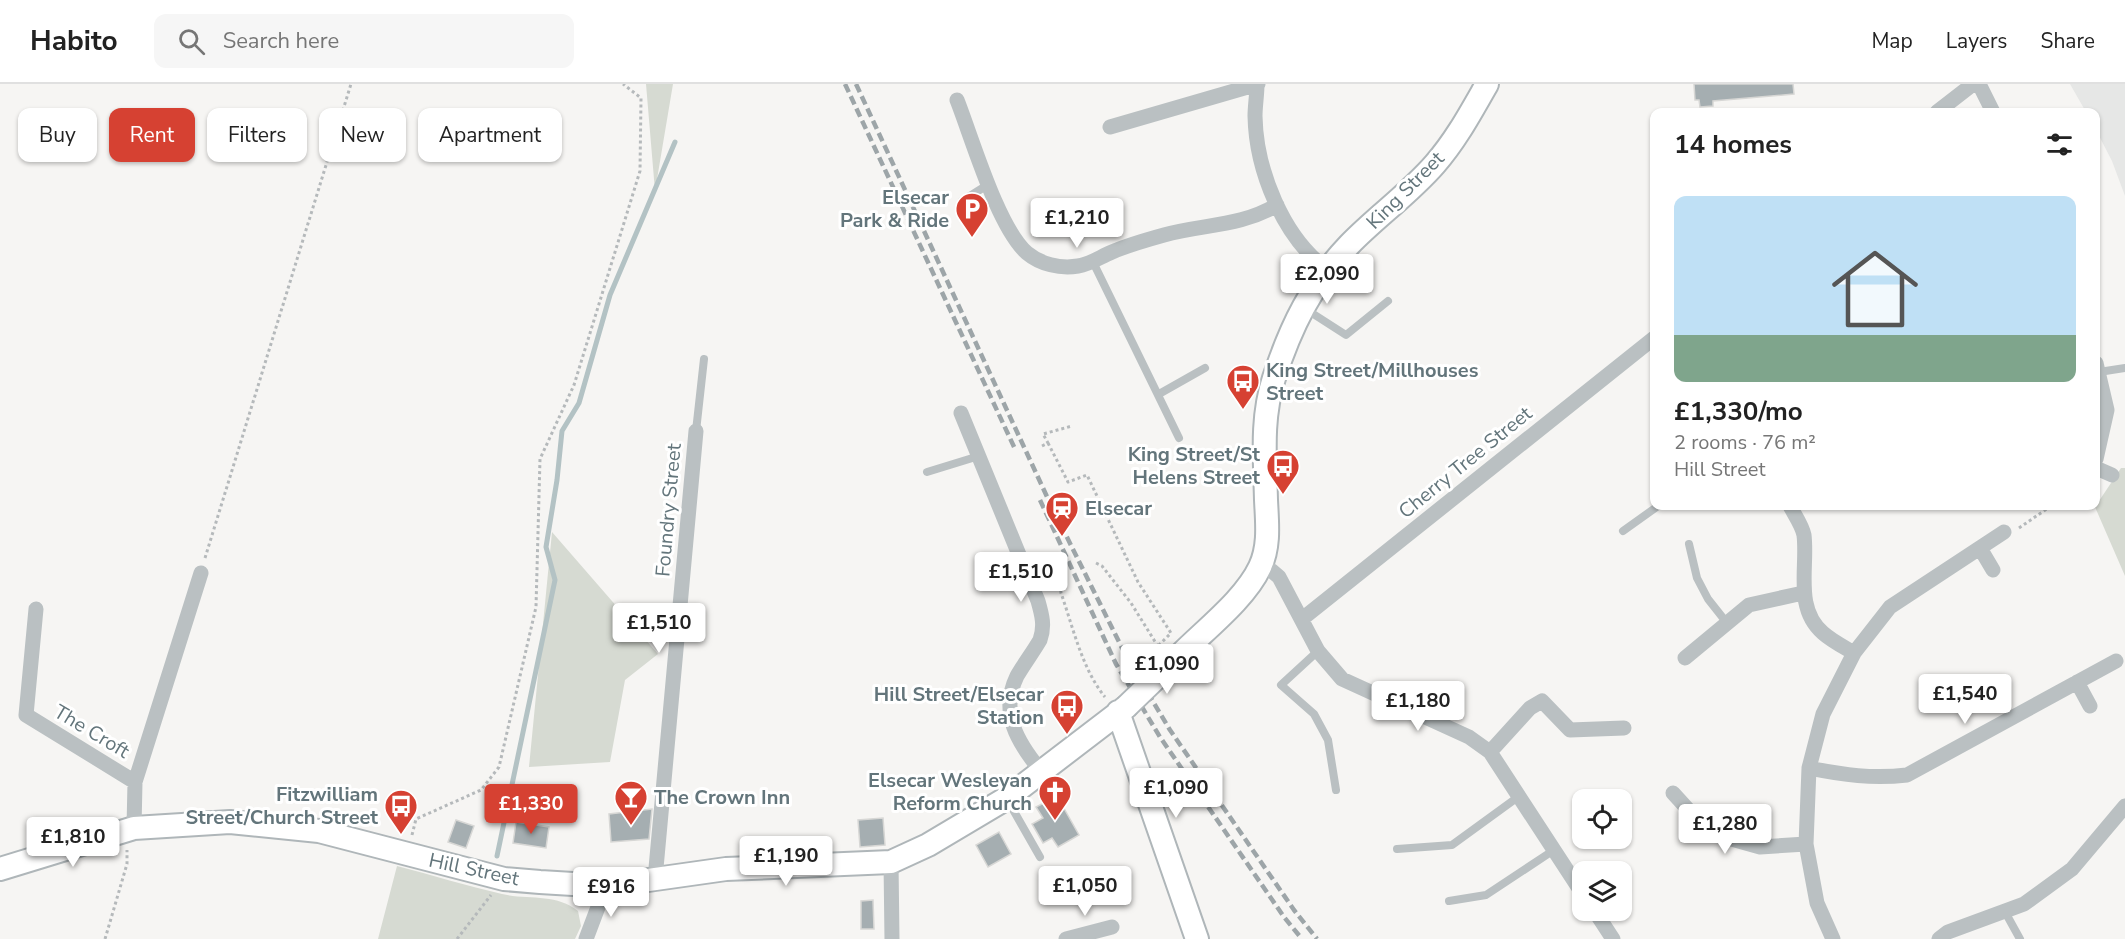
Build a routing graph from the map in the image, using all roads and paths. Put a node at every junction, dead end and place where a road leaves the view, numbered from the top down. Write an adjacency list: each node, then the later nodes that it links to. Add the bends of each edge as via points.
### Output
1 (351, 84): 46 (path)
2 (623, 84): 73 (path, via 641,98 640,171 574,386 540,459 536,607 499,767 481,790 416,819)
3 (1258, 84): 10 (street); 13 (street, via 1258,140 1265,175)
4 (1487, 84): 15 (main road, King Street, via 1457,136 1434,165)
5 (1973, 84): 8 (street)
6 (1979, 84): 9 (street)
7 (957, 100): 11 (street)
8 (1942, 108)
9 (1991, 108)
10 (1110, 127)
11 (989, 184): 12 (lane); 14 (street, via 1008,228 1027,253 1060,267)
12 (962, 201)
13 (1277, 205): 14 (street, via 1249,218 1166,234); 15 (street, via 1304,248)
14 (1093, 262): 24 (lane)
15 (1328, 270): 17 (main road, King Street)
16 (1388, 301): 17 (lane, via 1346,334)
17 (1302, 308): 44 (main road, King Street, via 1274,377 1264,420 1267,537)
18 (1650, 341): 50 (street, Cherry Tree Street)
19 (704, 359): 27 (lane)
20 (2100, 367): 22 (lane)
21 (1205, 368): 24 (lane)
22 (2125, 368)
23 (2100, 380): 29 (street, via 2107,410)
24 (1159, 394): 28 (lane)
25 (962, 413): 32 (street)
26 (1072, 426): 30 (path, via 1043,434)
27 (696, 431): 79 (street, Foundry Street)
28 (1179, 438)
29 (2100, 441)
30 (1048, 443): 31 (path); 43 (path, via 1068,482 1087,475 1138,582 1171,633 1158,647 1131,603)
31 (1042, 446)
32 (979, 456): 34 (lane); 62 (street, via 1043,619 1043,634 1017,677 1010,709 1017,737)
33 (2100, 470): 35 (street)
34 (927, 472)
35 (2112, 475)
36 (1653, 510): 39 (lane)
37 (1792, 510): 48 (street, via 1804,533)
38 (2045, 510): 40 (path, via 2012,532)
39 (1623, 531)
40 (2004, 532): 42 (street)
41 (1689, 544): 51 (lane, via 1697,578)
42 (1980, 548): 45 (street); 53 (street, via 1890,607)
43 (1096, 563)
44 (1260, 566): 50 (street, via 1279,578); 58 (main road, Hill Street, bridge, via 1235,601)
45 (1993, 570)
46 (201, 573): 63 (street, The Croft)
47 (1062, 579): 58 (path, via 1061,593 1085,660 1098,688)
48 (1803, 593): 51 (street, via 1749,605); 53 (street, via 1822,633)
49 (36, 609): 63 (street, The Croft, via 26,716)
50 (1302, 619): 52 (street)
51 (1727, 623): 54 (street)
52 (1318, 651): 60 (street, via 1342,679 1469,736); 64 (lane, via 1281,685 1314,714 1328,740)
53 (1854, 654): 61 (street, via 1823,714)
54 (1685, 658)
55 (2116, 661): 56 (street)
56 (2077, 682): 57 (street); 61 (street, via 1907,775 1881,778)
57 (2090, 706)
58 (1122, 709): 62 (main road, Hill Street); 90 (main road)
59 (1624, 728): 60 (street, via 1570,730 1542,701 1530,708)
60 (1490, 752): 66 (street)
61 (1809, 768): 70 (street)
62 (1041, 771): 67 (main road, Hill Street)
63 (135, 782): 69 (street, The Croft)
64 (1336, 790)
65 (1673, 793): 70 (street, via 1703,826 1728,838 1760,847)
66 (1518, 797): 71 (lane, via 1452,845); 72 (street)
67 (1007, 798): 74 (lane); 75 (main road, Hill Street)
68 (2125, 806): 82 (street, via 2072,869 2024,904)
69 (131, 830): 73 (main road, Hill Street, via 230,822 319,831); 76 (main road, Hill Street); 85 (path, via 127,864)
70 (1806, 844): 92 (street, via 1817,903)
71 (1397, 849)
72 (1554, 850): 77 (street); 81 (lane, via 1486,895)
73 (406, 854): 78 (main road, Hill Street)
74 (1040, 857)
75 (891, 862): 79 (main road, Hill Street, via 726,869); 88 (street)
76 (0, 869)
77 (1572, 878)
78 (504, 879): 80 (main road, Hill Street); 86 (path)
79 (655, 879): 80 (main road, Hill Street)
80 (606, 886): 87 (street)
81 (1449, 902)
82 (2004, 910): 93 (street); 94 (lane)
83 (1601, 921): 91 (street)
84 (1112, 927): 89 (street)
85 (105, 939)
86 (457, 939)
87 (586, 939)
88 (892, 939)
89 (1066, 939)
90 (1197, 939)
91 (1613, 939)
92 (1833, 939)
93 (1939, 939)
94 (2020, 939)

